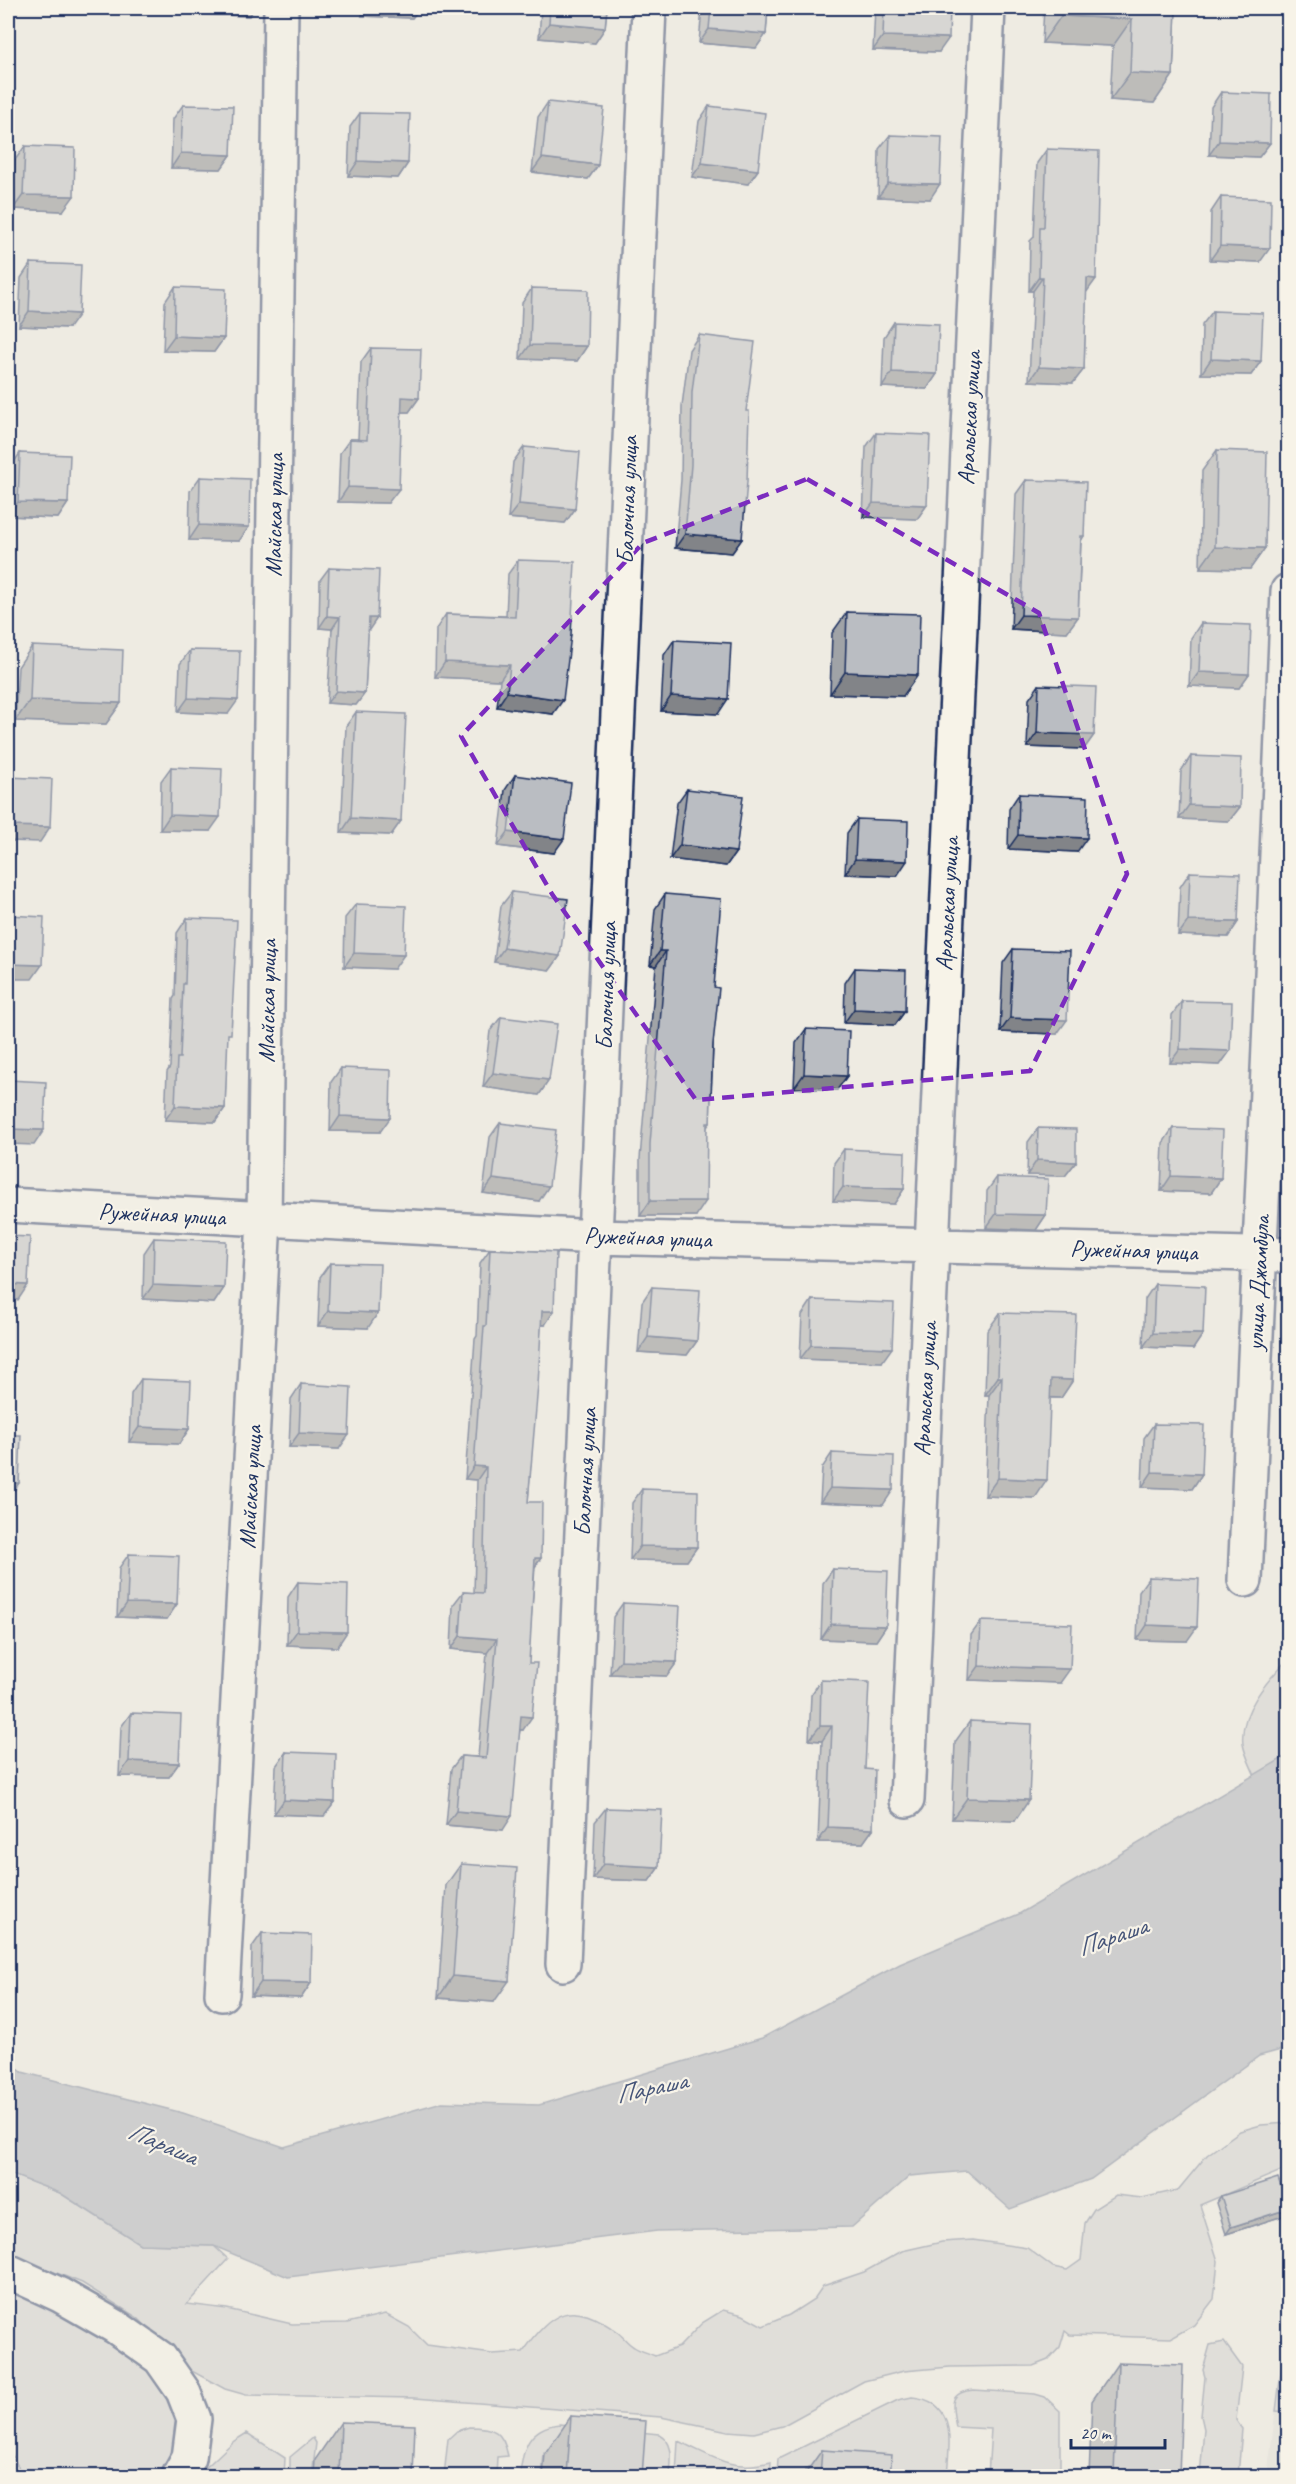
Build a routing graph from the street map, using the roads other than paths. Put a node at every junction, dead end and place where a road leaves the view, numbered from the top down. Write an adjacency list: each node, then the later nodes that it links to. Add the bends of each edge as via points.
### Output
1 (281, 8): 8 (street, Майская улица)
2 (649, 8): 9 (street, Балочная улица)
3 (988, 8): 10 (street, Аральская улица)
4 (1288, 591): 5 (street, улица Джамбула)
5 (1288, 607): 6 (street, улица Джамбула)
6 (1282, 936): 11 (street, улица Джамбула)
7 (8, 1205): 8 (street, Ружейная улица)
8 (264, 1220): 9 (street, Ружейная улица); 15 (street, Майская улица)
9 (596, 1236): 10 (street, Ружейная улица); 14 (street, Балочная улица)
10 (932, 1244): 11 (street, Ружейная улица); 13 (street, Аральская улица)
11 (1274, 1255): 12 (street, улица Джамбула)
12 (1245, 1580)
13 (907, 1800)
14 (563, 1964)
15 (222, 1994)
16 (8, 2271): 17 (street, via 60,2295 160,2358 183,2391 194,2419 189,2458)
17 (179, 2476)

